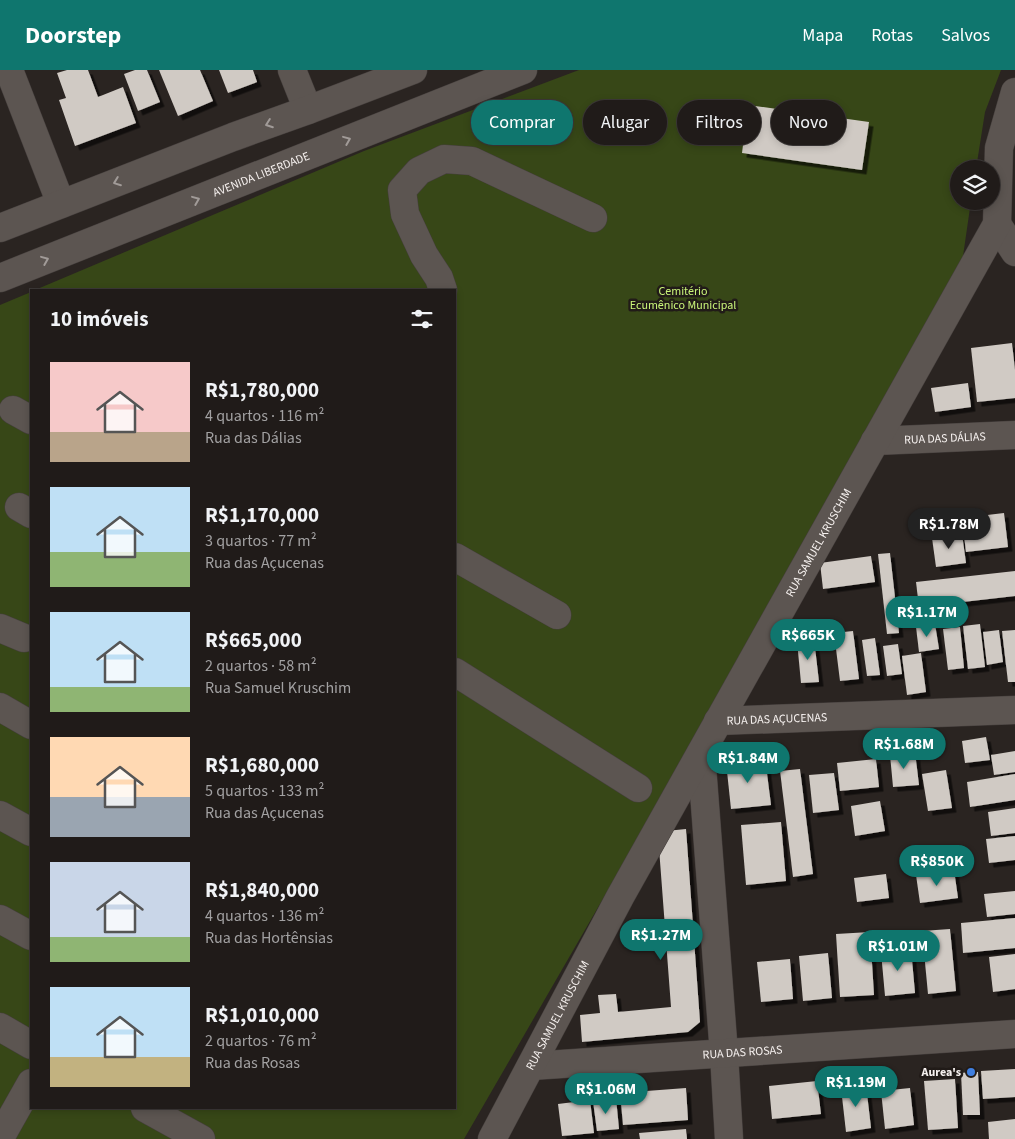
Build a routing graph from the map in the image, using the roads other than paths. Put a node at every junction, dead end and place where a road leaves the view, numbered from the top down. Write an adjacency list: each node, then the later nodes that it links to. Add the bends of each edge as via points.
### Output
1 (9, 70): 7 (street)
2 (292, 70): 6 (street)
3 (412, 70): 6 (street)
4 (522, 70): 12 (street, AVENIDA LIBERDADE, one-way to 4)
5 (1015, 92): 9 (street, RUA SAMUEL KRUSCHIM, via 999,148)
6 (308, 110): 7 (street, one-way to 7)
7 (61, 204): 10 (street)
8 (593, 218): 13 (street, via 472,161 444,159 427,167 402,190 405,214)
9 (997, 224): 11 (street); 15 (street, RUA SAMUEL KRUSCHIM)
10 (0, 228)
11 (1015, 252)
12 (0, 278)
13 (443, 289)
14 (1015, 435): 15 (street, RUA DAS DÁLIAS)
15 (875, 441): 21 (street, RUA SAMUEL KRUSCHIM)
16 (456, 558): 17 (street)
17 (557, 615)
18 (456, 673): 24 (street)
19 (0, 707): 22 (street)
20 (1015, 710): 21 (street, RUA DAS AÇUCENAS)
21 (718, 721): 23 (street, RUA SAMUEL KRUSCHIM)
22 (30, 724)
23 (701, 752): 32 (street); 33 (street, RUA SAMUEL KRUSCHIM)
24 (638, 788)
25 (0, 815): 26 (street)
26 (30, 831)
27 (0, 919): 28 (street)
28 (30, 935)
29 (0, 1027): 31 (street)
30 (1015, 1034): 32 (street, RUA DAS ROSAS)
31 (30, 1043)
32 (724, 1054): 33 (street, RUA DAS ROSAS); 39 (street)
33 (531, 1066): 38 (street, RUA SAMUEL KRUSCHIM)
34 (30, 1085): 36 (street)
35 (147, 1109): 37 (street)
36 (0, 1138)
37 (201, 1139)
38 (492, 1139)
39 (729, 1139)

